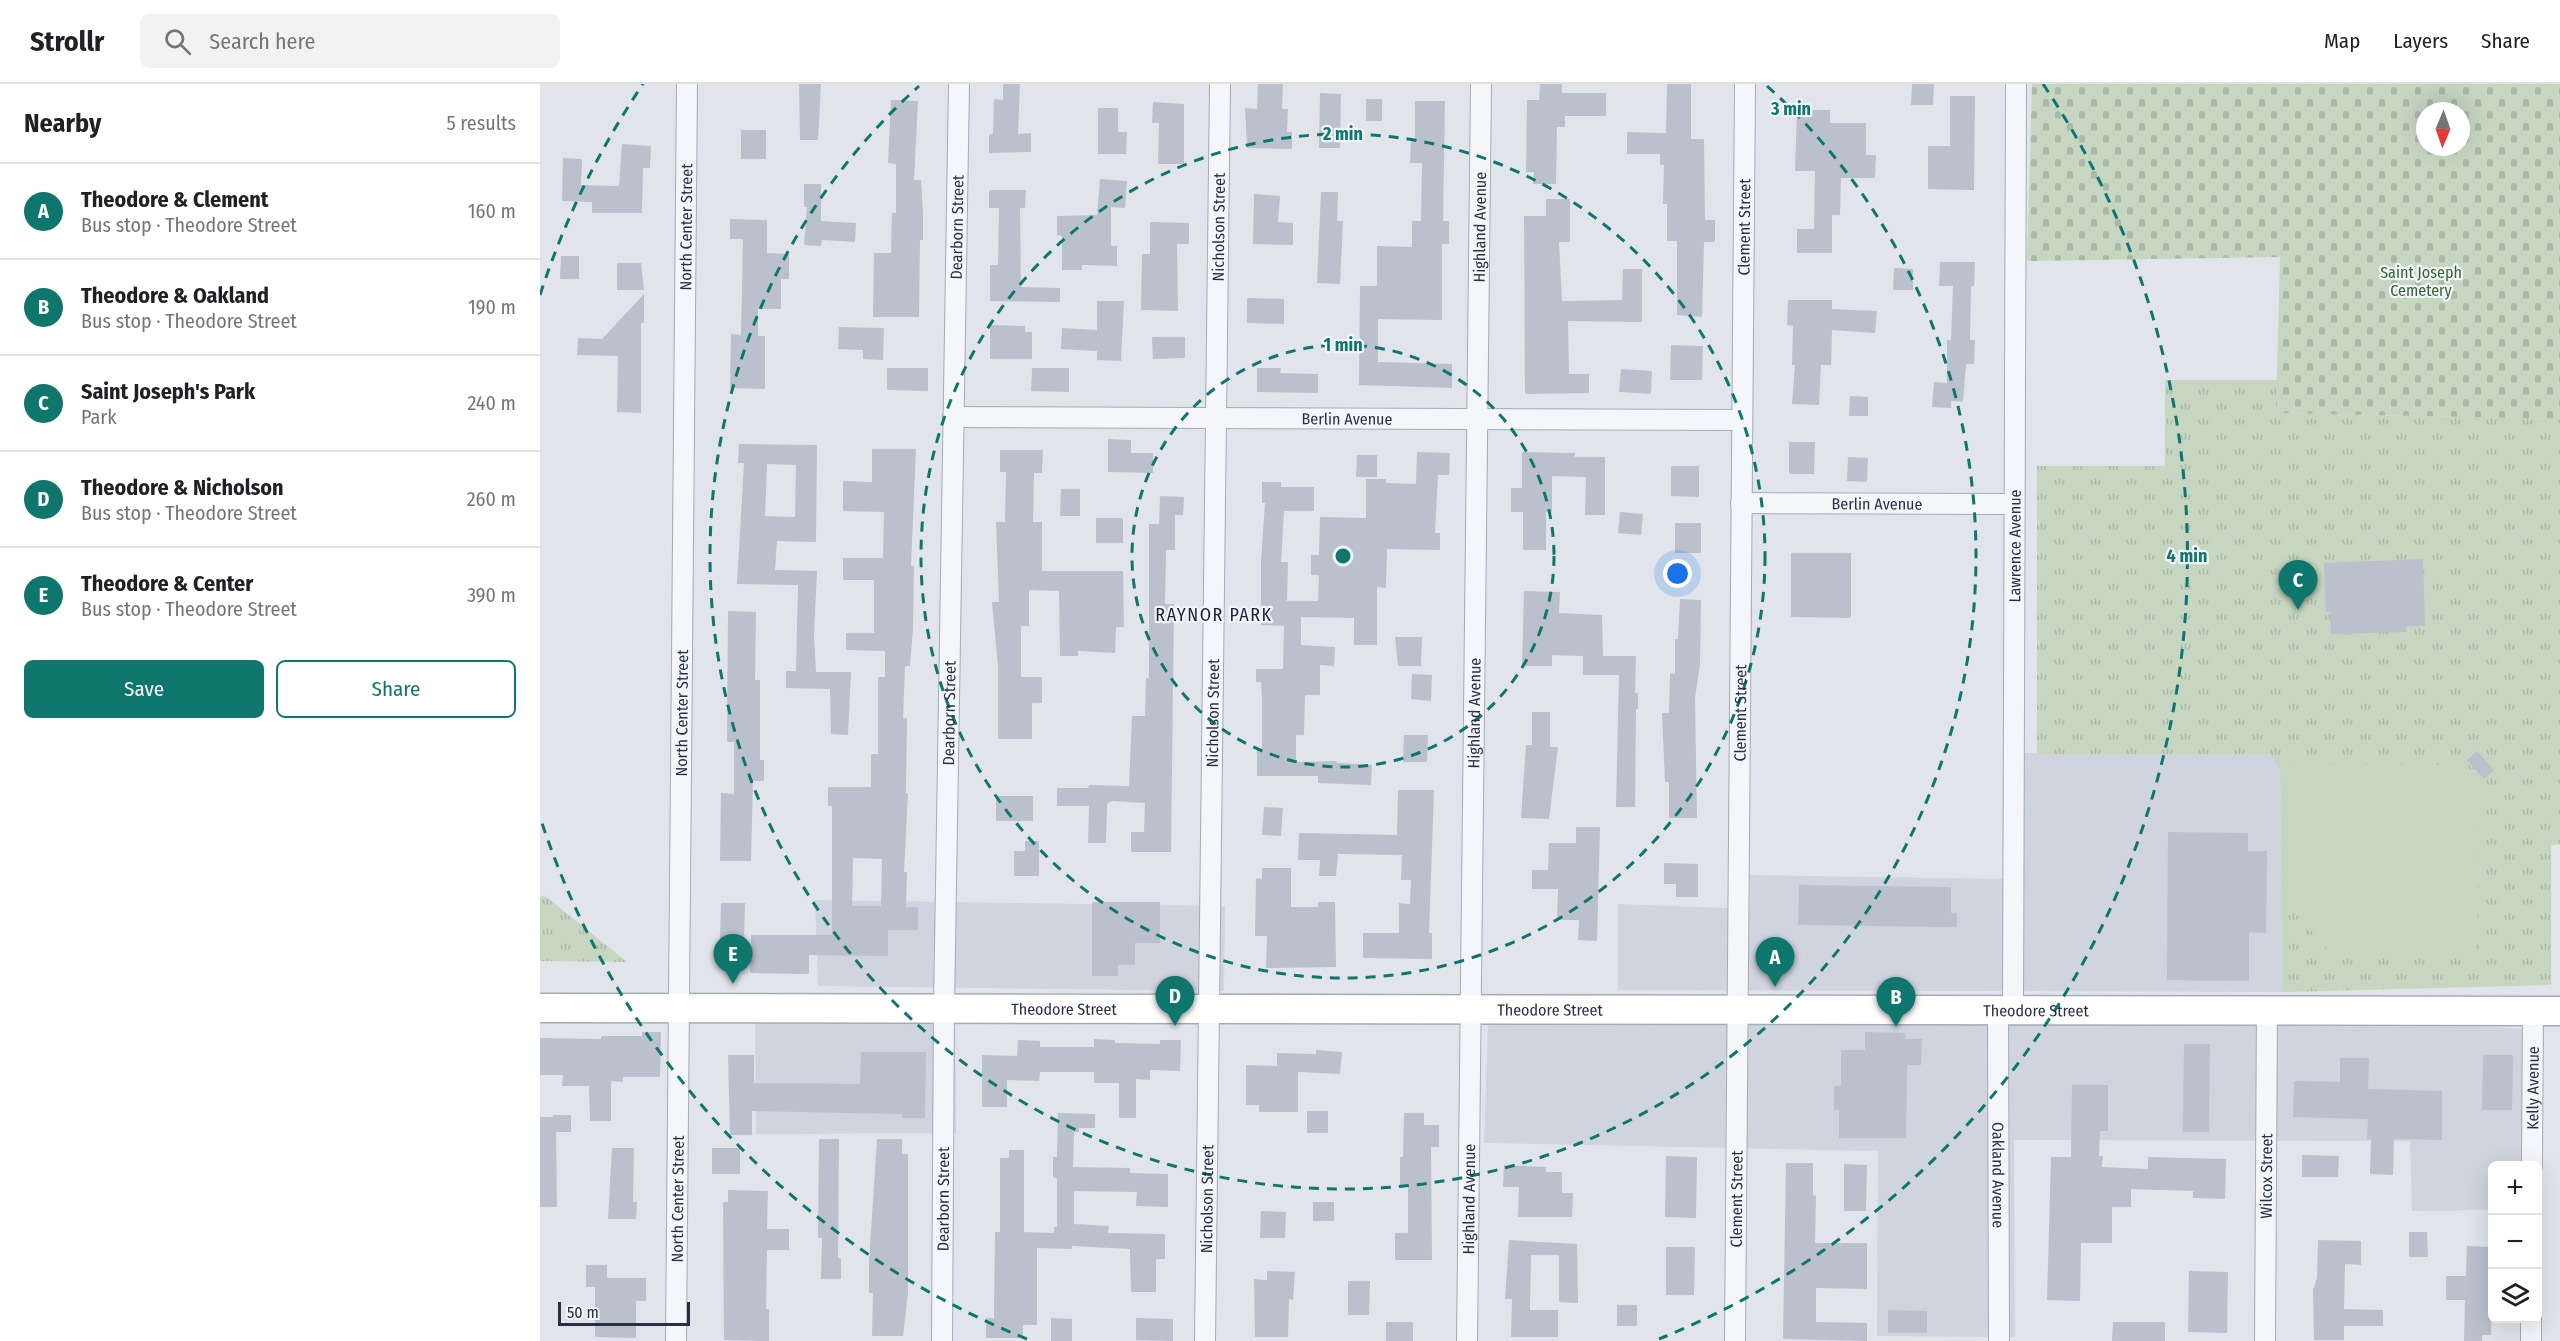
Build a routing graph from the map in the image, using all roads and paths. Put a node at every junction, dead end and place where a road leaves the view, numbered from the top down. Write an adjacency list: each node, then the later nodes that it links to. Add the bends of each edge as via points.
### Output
1 (687, 84): 14 (street, North Center Street)
2 (958, 84): 7 (street, Dearborn Street)
3 (1220, 84): 8 (street, Nicholson Street)
4 (1481, 84): 9 (street, Highland Avenue)
5 (1745, 84): 10 (street, Clement Street)
6 (2016, 84): 12 (street, Lawrence Avenue)
7 (953, 417): 8 (street, Berlin Avenue); 15 (street, Dearborn Street)
8 (1215, 418): 9 (street, Berlin Avenue); 16 (street, Nicholson Street)
9 (1476, 419): 10 (street, Berlin Avenue); 17 (street, Highland Avenue)
10 (1742, 420): 11 (street, Clement Street)
11 (1741, 503): 12 (street, Berlin Avenue); 18 (street, Clement Street)
12 (2014, 504): 19 (street, Lawrence Avenue)
13 (540, 1008): 14 (main road, Theodore Street)
14 (678, 1008): 15 (main road, Theodore Street); 24 (street, North Center Street)
15 (944, 1008): 16 (main road, Theodore Street); 25 (street, Dearborn Street)
16 (1207, 1009): 17 (main road, Theodore Street); 26 (street, Nicholson Street)
17 (1469, 1009): 18 (main road, Theodore Street); 27 (street, Highland Avenue)
18 (1736, 1010): 19 (main road, Theodore Street); 28 (street, Clement Street)
19 (2006, 1010): 20 (main road, Theodore Street); 29 (street, Oakland Avenue)
20 (2267, 1010): 21 (main road, Theodore Street); 30 (street, Wilcox Street)
21 (2546, 1011): 22 (street, Kelly Avenue)
22 (2532, 1161)
23 (2531, 1323): 31 (street)
24 (676, 1341)
25 (942, 1341)
26 (1205, 1341)
27 (1467, 1341)
28 (1735, 1341)
29 (1999, 1341)
30 (2265, 1341)
31 (2531, 1341)

